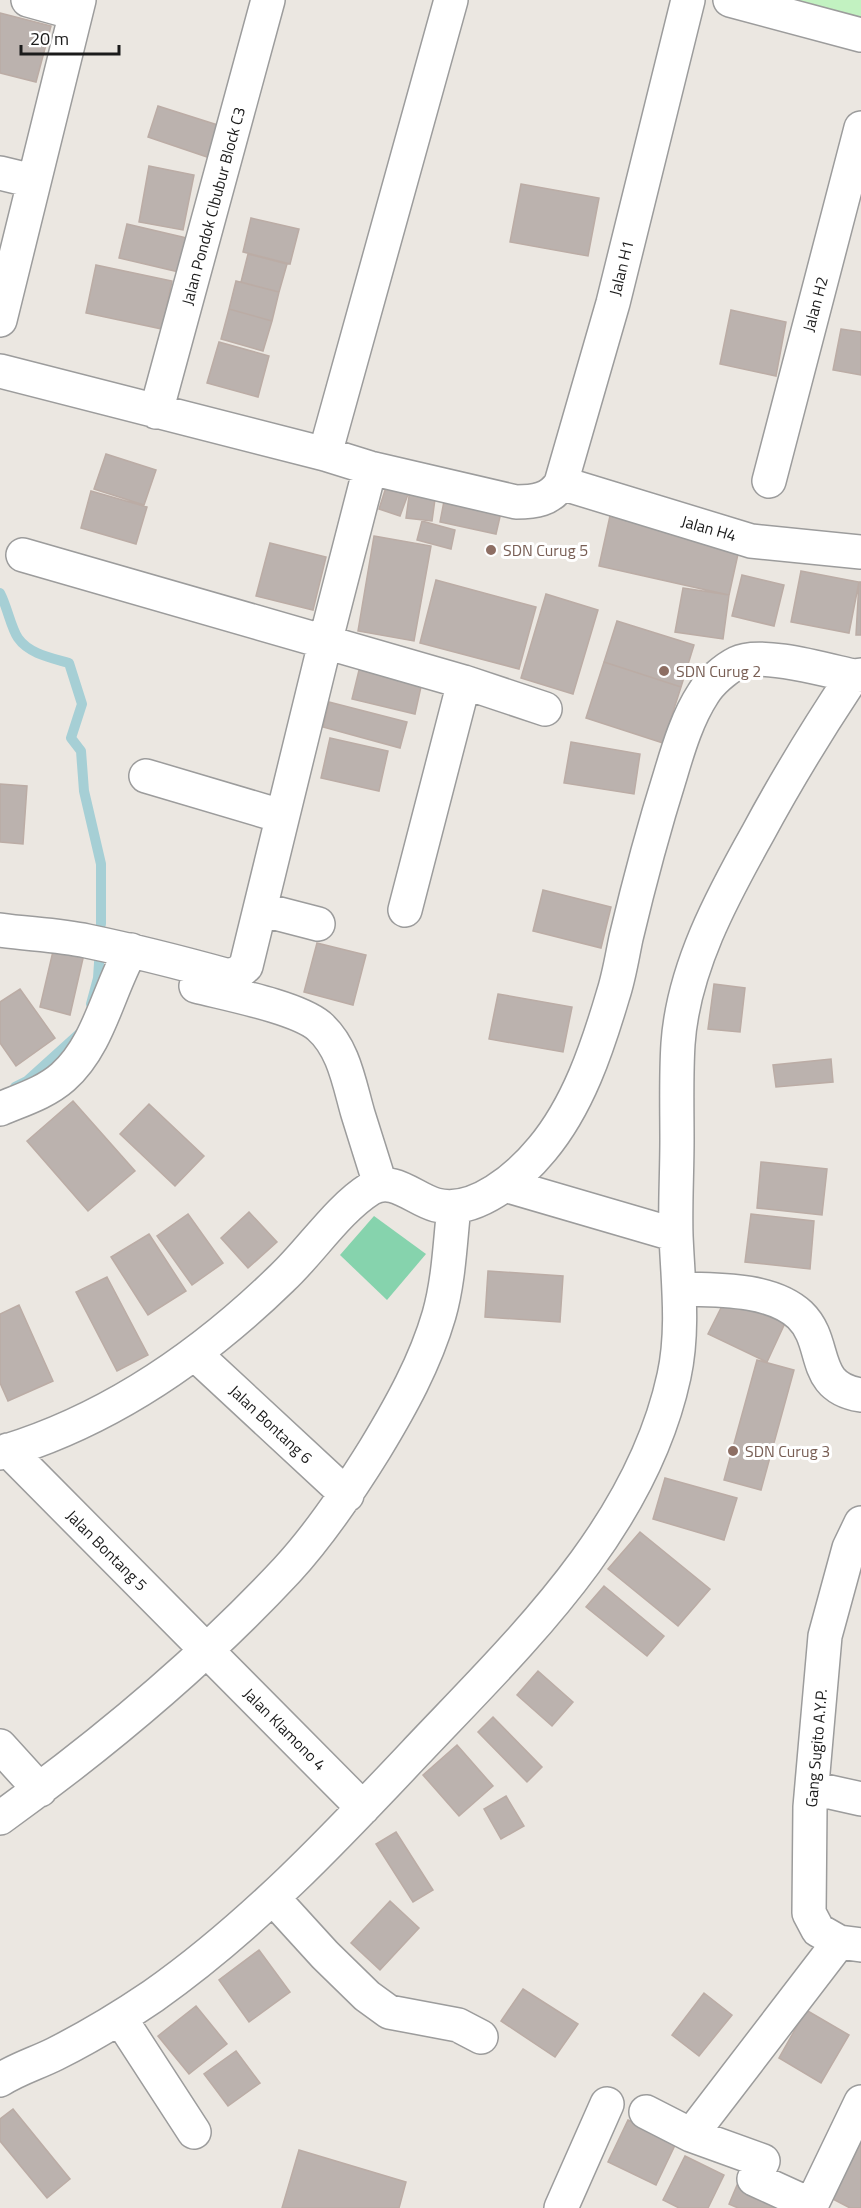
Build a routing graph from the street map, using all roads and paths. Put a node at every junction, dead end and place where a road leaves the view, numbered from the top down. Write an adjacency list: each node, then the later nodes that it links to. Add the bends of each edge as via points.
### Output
1 (28, 0): 6 (street)
2 (268, 0): 13 (street, Jalan Pondok Clbubur Block C3)
3 (451, 0): 14 (street)
4 (688, 0): 17 (street, Jalan H1, via 613,303)
5 (730, 0): 7 (street)
6 (77, 7): 10 (street)
7 (861, 35)
8 (861, 128): 16 (street, Jalan H2)
9 (0, 173): 10 (street)
10 (33, 181): 11 (street)
11 (0, 320)
12 (0, 371): 13 (street)
13 (156, 412): 14 (street)
14 (325, 454): 15 (street)
15 (370, 468): 17 (street, via 516,502 547,497); 20 (street)
16 (769, 481)
17 (561, 483): 18 (street, Jalan H4, via 751,541)
18 (861, 552)
19 (23, 555): 20 (street)
20 (325, 643): 22 (street); 25 (street)
21 (857, 676): 33 (street, via 752,658 737,663 704,692 675,758 598,1041 572,1105 542,1149); 35 (street, via 806,748 737,870 697,962 678,1038)
22 (464, 682): 23 (street); 27 (street)
23 (545, 709)
24 (146, 776): 25 (street)
25 (281, 816): 26 (street)
26 (260, 909): 28 (street); 30 (street, via 246,966 229,976)
27 (405, 910)
28 (318, 924)
29 (0, 930): 30 (street)
30 (112, 951): 31 (street, via 103,1014 77,1062 50,1086); 32 (street, via 296,1014 317,1025 337,1049 345,1068)
31 (0, 1109)
32 (380, 1184): 34 (street, via 393,1185 427,1202); 37 (street, via 347,1209 285,1276 236,1321)
33 (505, 1185): 34 (street); 35 (street)
34 (454, 1207): 40 (street, via 439,1314 428,1344 413,1384)
35 (676, 1235): 36 (street)
36 (679, 1289): 38 (street, via 730,1290 787,1307 800,1316 811,1332 825,1374 838,1388); 47 (street, via 675,1372 666,1406 651,1448 617,1516 533,1626)
37 (195, 1353): 39 (street, via 153,1383 81,1422); 40 (street, Jalan Bontang 6)
38 (861, 1395)
39 (4, 1451): 42 (street, Jalan Bontang 5)
40 (347, 1495): 42 (street, via 288,1569)
41 (861, 1524): 44 (street, Gang Sugito A.Y.P., via 849,1548 825,1636)
42 (206, 1651): 45 (street); 47 (street, Jalan Klamono 4)
43 (0, 1746): 45 (street)
44 (812, 1788): 46 (street); 50 (street, Gang Sugito A.Y.P., via 809,1913 818,1930)
45 (40, 1790): 48 (street)
46 (861, 1799)
47 (363, 1808): 49 (street)
48 (0, 1818)
49 (273, 1898): 51 (street, via 183,1974); 52 (street, via 325,1955 389,2012 458,2025)
50 (850, 1943): 58 (street)
51 (120, 2018): 53 (street, via 50,2057); 57 (street)
52 (481, 2037)
53 (3, 2073)
54 (861, 2102): 59 (street)
55 (607, 2104): 60 (street)
56 (646, 2112): 58 (street)
57 (194, 2132)
58 (691, 2135): 59 (street, via 763,2160 754,2179)
59 (810, 2206)
60 (561, 2208)

